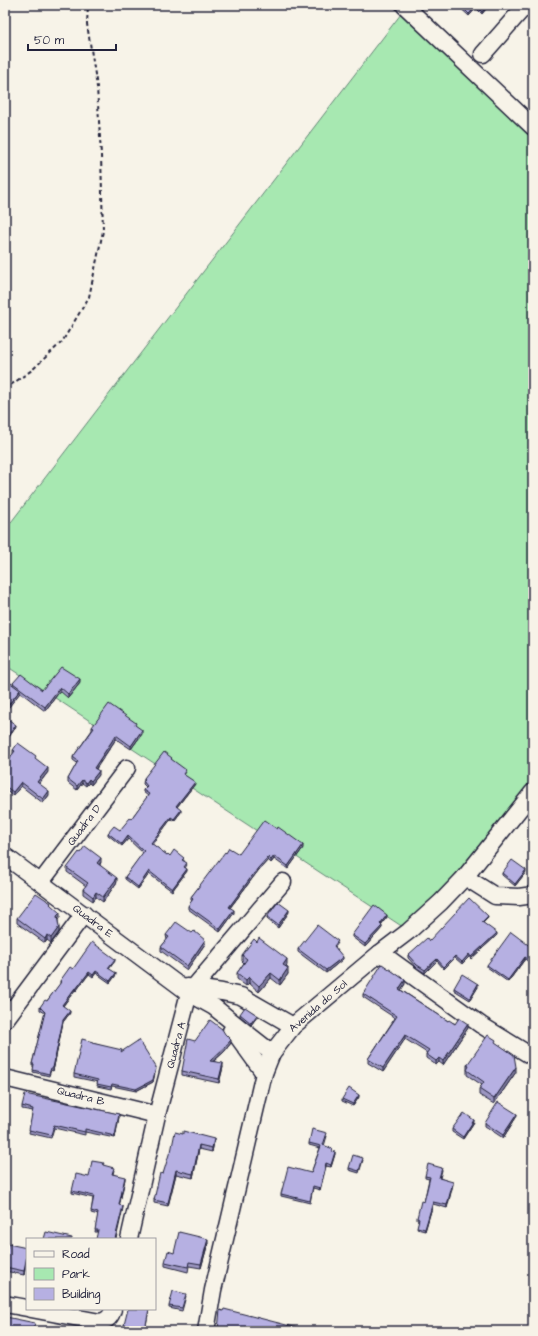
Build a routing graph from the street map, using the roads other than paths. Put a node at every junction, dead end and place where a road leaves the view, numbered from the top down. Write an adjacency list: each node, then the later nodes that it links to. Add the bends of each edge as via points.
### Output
1 (404, 5): 4 (street)
2 (526, 5): 3 (street)
3 (483, 54)
4 (533, 127)
5 (126, 768): 9 (street, Quadra D)
6 (533, 792): 8 (street, Avenida do Sol)
7 (5, 856): 9 (street, Quadra E)
8 (465, 877): 11 (street, via 494,896); 13 (street, Avenida do Sol, via 409,931)
9 (41, 882): 12 (street, Quadra E)
10 (283, 882): 14 (street, Quadra A)
11 (533, 895)
12 (84, 914): 14 (street, Quadra E); 16 (street)
13 (380, 953): 17 (street, Avenida do Sol); 19 (street, via 481,1025)
14 (188, 990): 15 (street, Quadra E); 17 (street, via 241,996); 22 (street, Quadra A)
15 (214, 1007): 18 (street, Quadra E); 20 (street, via 224,1024 238,1037)
16 (5, 1020)
17 (293, 1026): 18 (street, Avenida do Sol)
18 (272, 1053): 20 (street, Avenida do Sol)
19 (533, 1057)
20 (264, 1073): 28 (street, Avenida do Sol, via 213,1290)
21 (5, 1078): 22 (street, Quadra B)
22 (157, 1115): 23 (street, Quadra A)
23 (129, 1238)
24 (5, 1304): 25 (street)
25 (26, 1308)
26 (36, 1310): 27 (street, via 100,1322 107,1320)
27 (112, 1311)
28 (206, 1331)

